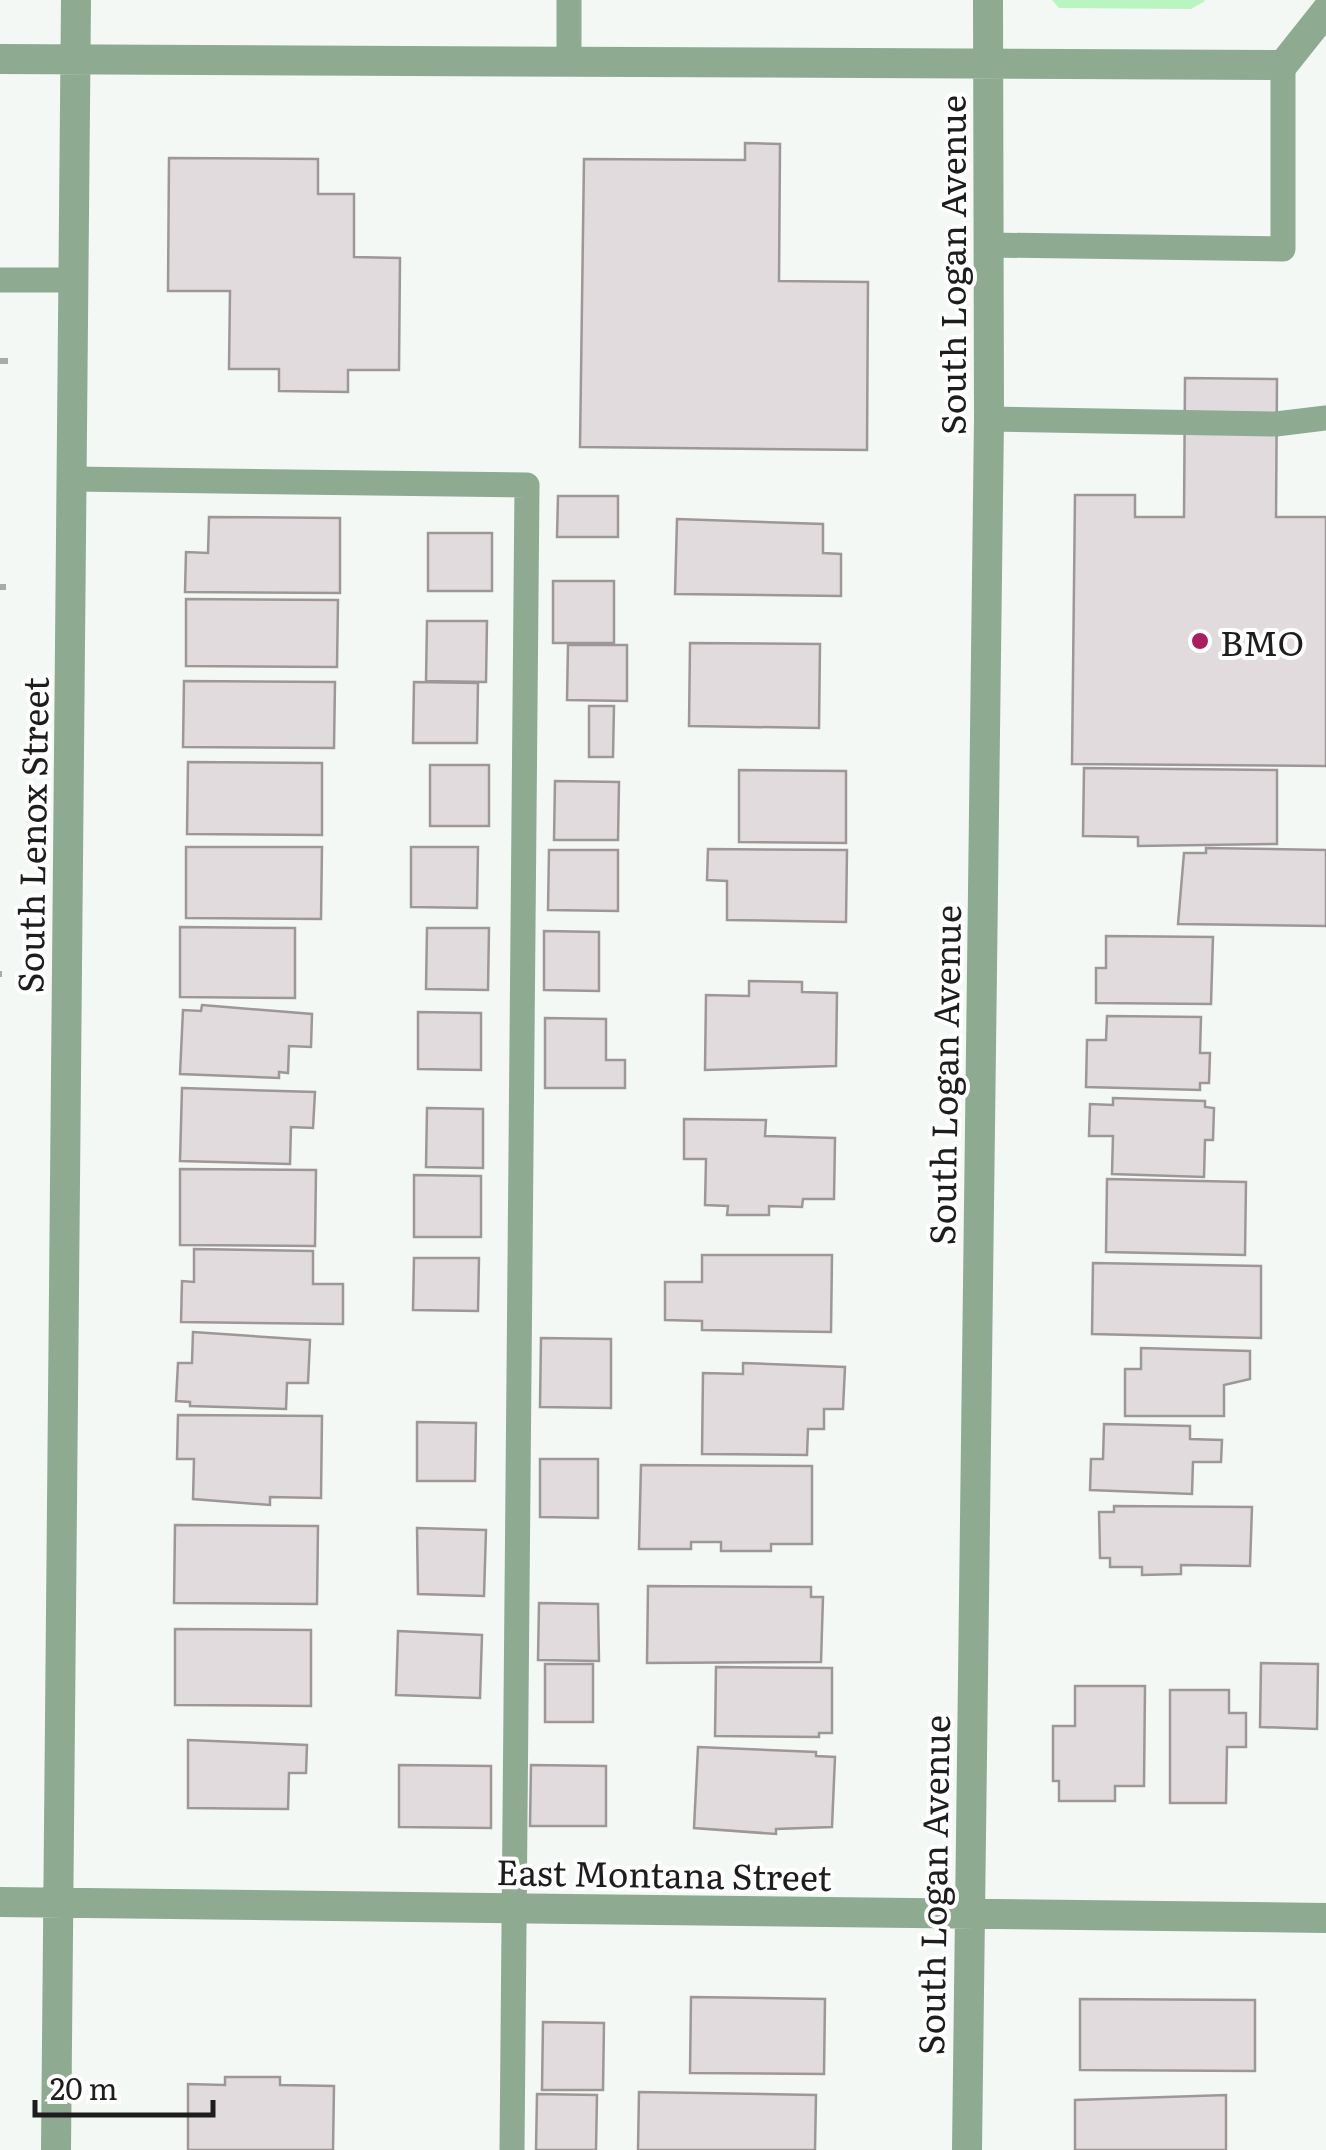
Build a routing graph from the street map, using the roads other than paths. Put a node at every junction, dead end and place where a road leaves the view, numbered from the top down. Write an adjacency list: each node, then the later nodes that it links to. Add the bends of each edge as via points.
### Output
1 (76, 0): 6 (street, South Lenox Street)
2 (569, 0): 7 (lane)
3 (988, 0): 9 (street, South Logan Avenue)
4 (1326, 11): 8 (street)
5 (0, 59): 6 (street)
6 (76, 59): 7 (street); 12 (street, South Lenox Street)
7 (569, 62): 9 (street)
8 (1283, 65): 9 (street); 10 (lane, via 1283,249)
9 (990, 66): 10 (street, South Logan Avenue)
10 (989, 246): 14 (street, South Logan Avenue)
11 (0, 280): 12 (lane)
12 (74, 280): 15 (street, South Lenox Street)
13 (1326, 418): 14 (lane, via 1276,424)
14 (989, 419): 19 (street, South Logan Avenue)
15 (72, 479): 17 (street, South Lenox Street); 18 (lane, via 527,485)
16 (0, 1902): 17 (street, East Montana Street)
17 (58, 1903): 18 (street, East Montana Street); 21 (street, South Lenox Street)
18 (514, 1907): 19 (street, East Montana Street); 22 (lane)
19 (969, 1916): 20 (street, East Montana Street); 23 (street, South Logan Avenue)
20 (1326, 1918)
21 (56, 2150)
22 (512, 2150)
23 (967, 2150)

